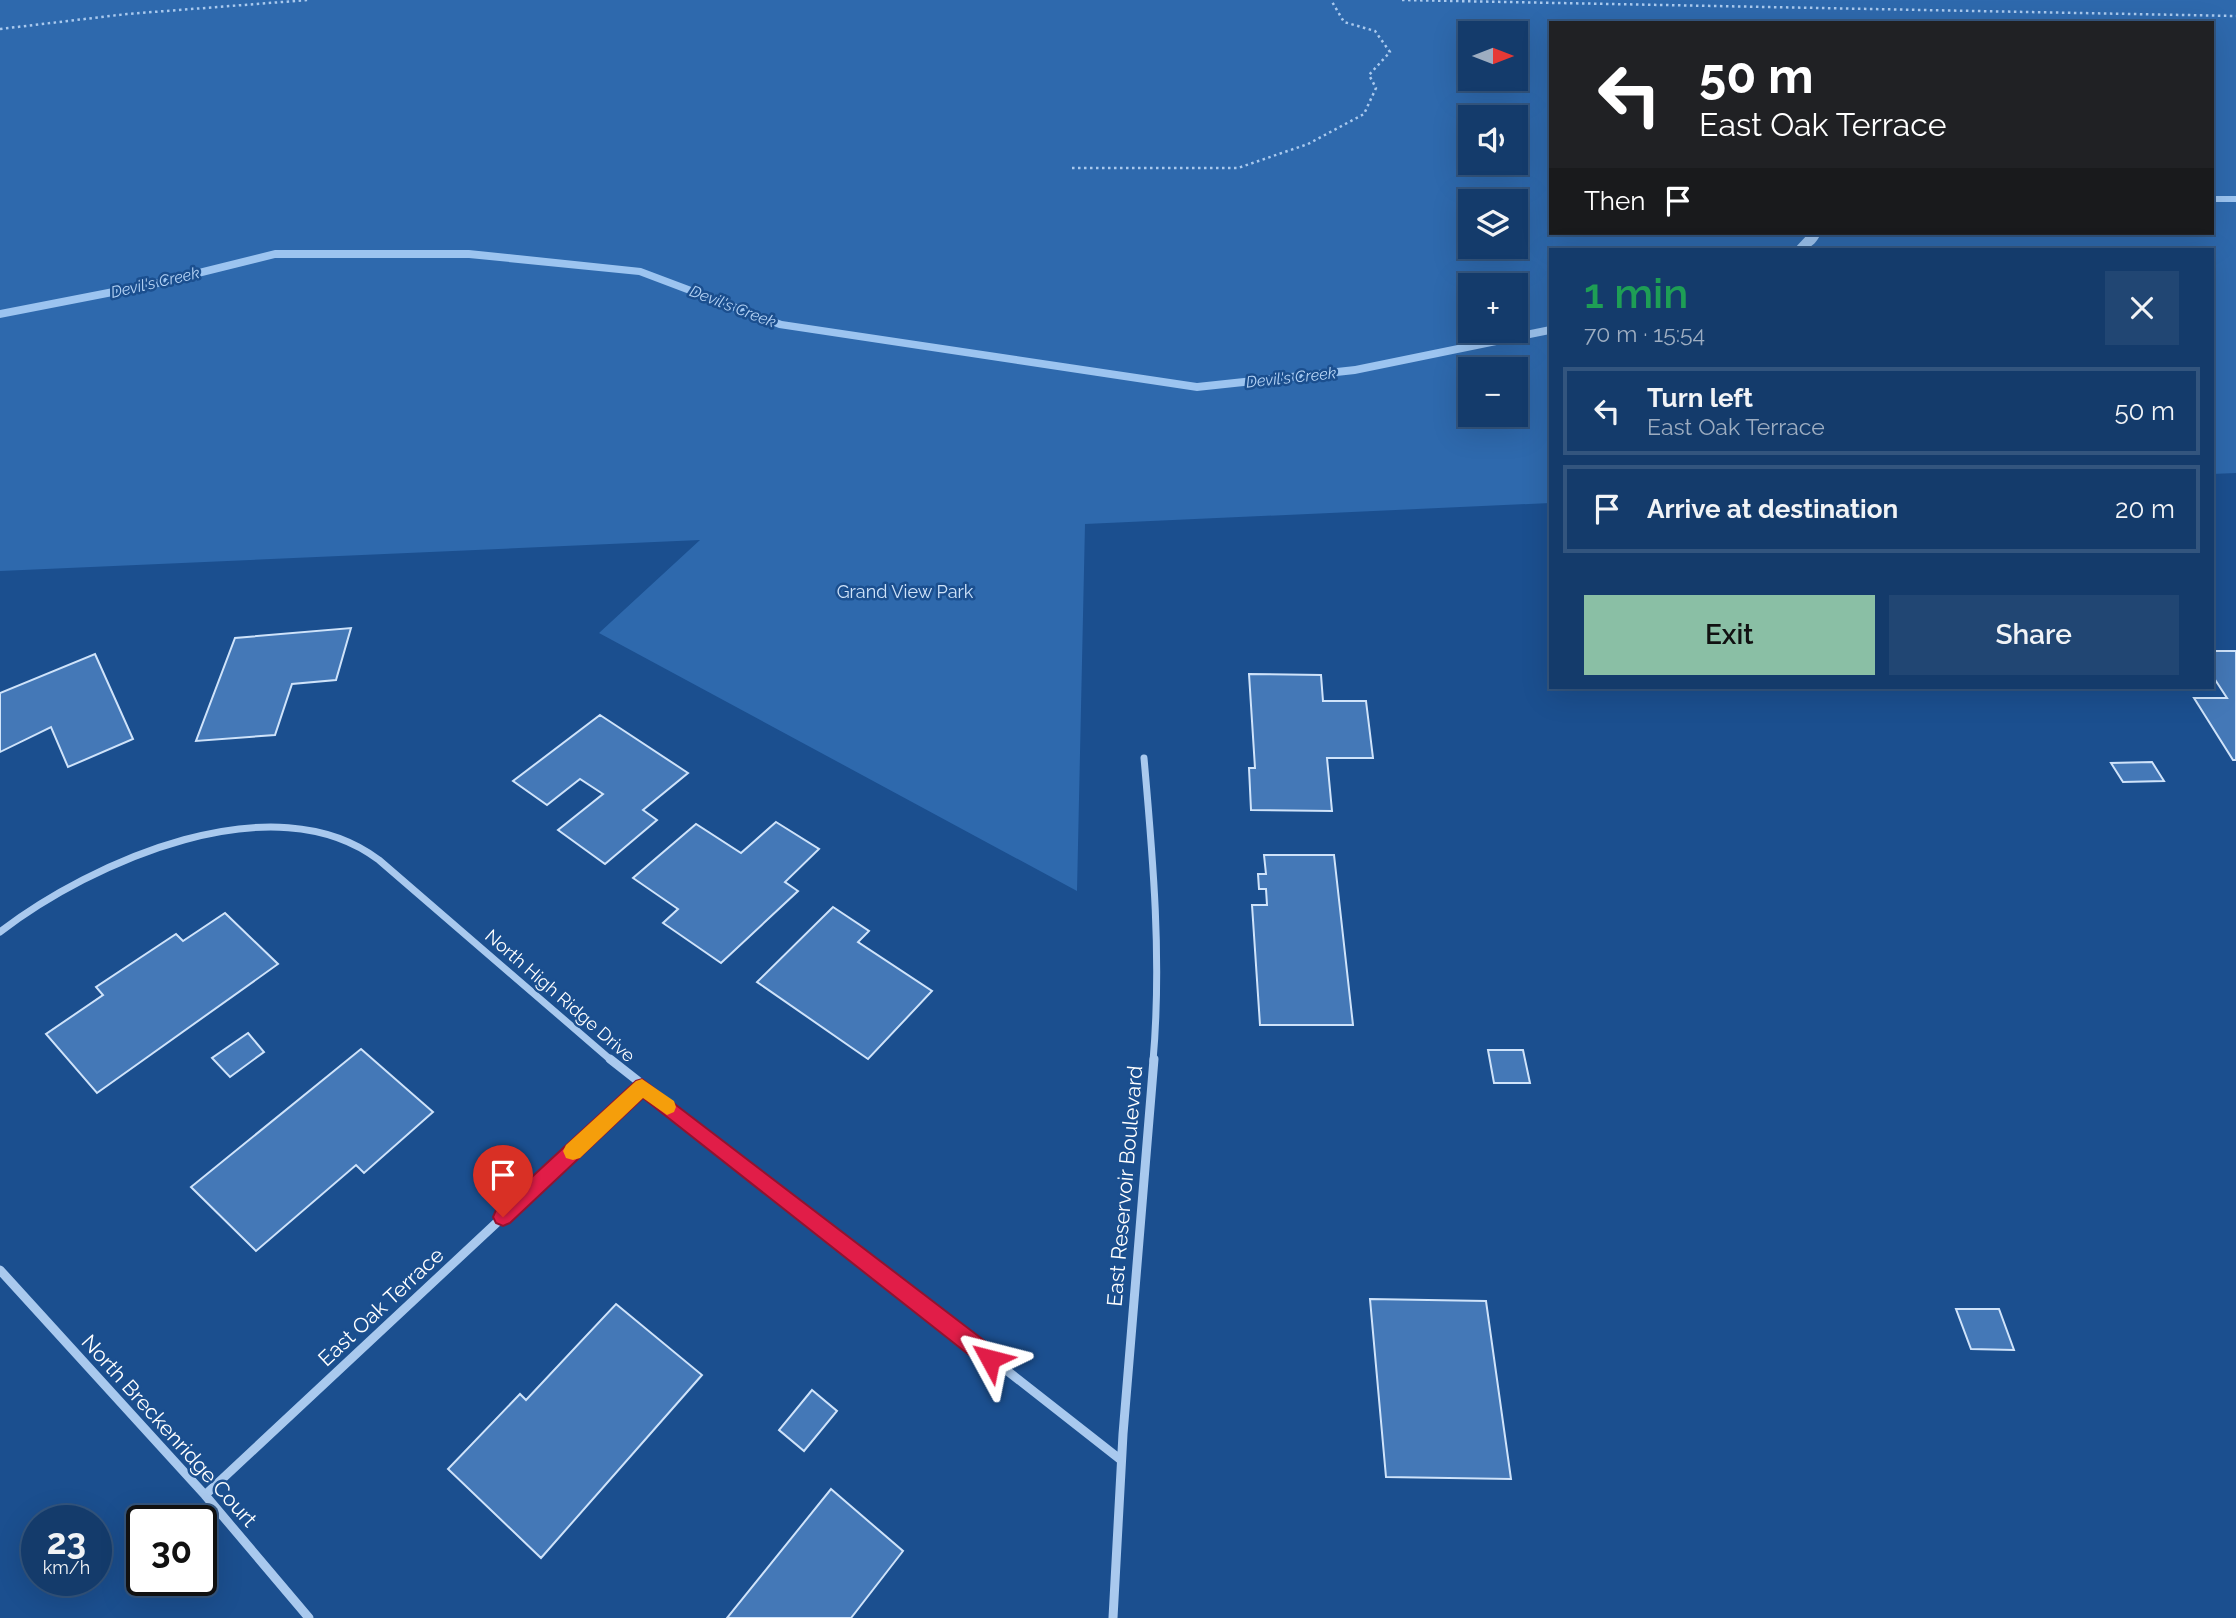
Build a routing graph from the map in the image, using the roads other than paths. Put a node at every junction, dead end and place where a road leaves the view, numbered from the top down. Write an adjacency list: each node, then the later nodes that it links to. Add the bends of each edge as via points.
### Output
1 (1143, 758): 5 (street, East Reservoir Boulevard, via 1155,888 1158,1005)
2 (0, 932): 3 (street, North High Ridge Drive, via 62,890 134,854 195,838 283,830 338,836 379,859)
3 (642, 1087): 5 (street, North High Ridge Drive); 6 (street, East Oak Terrace)
4 (0, 1270): 6 (street, North Breckenridge Court)
5 (1121, 1460): 8 (street, East Reservoir Boulevard)
6 (205, 1495): 7 (street, North Breckenridge Court)
7 (309, 1618)
8 (1113, 1618)

